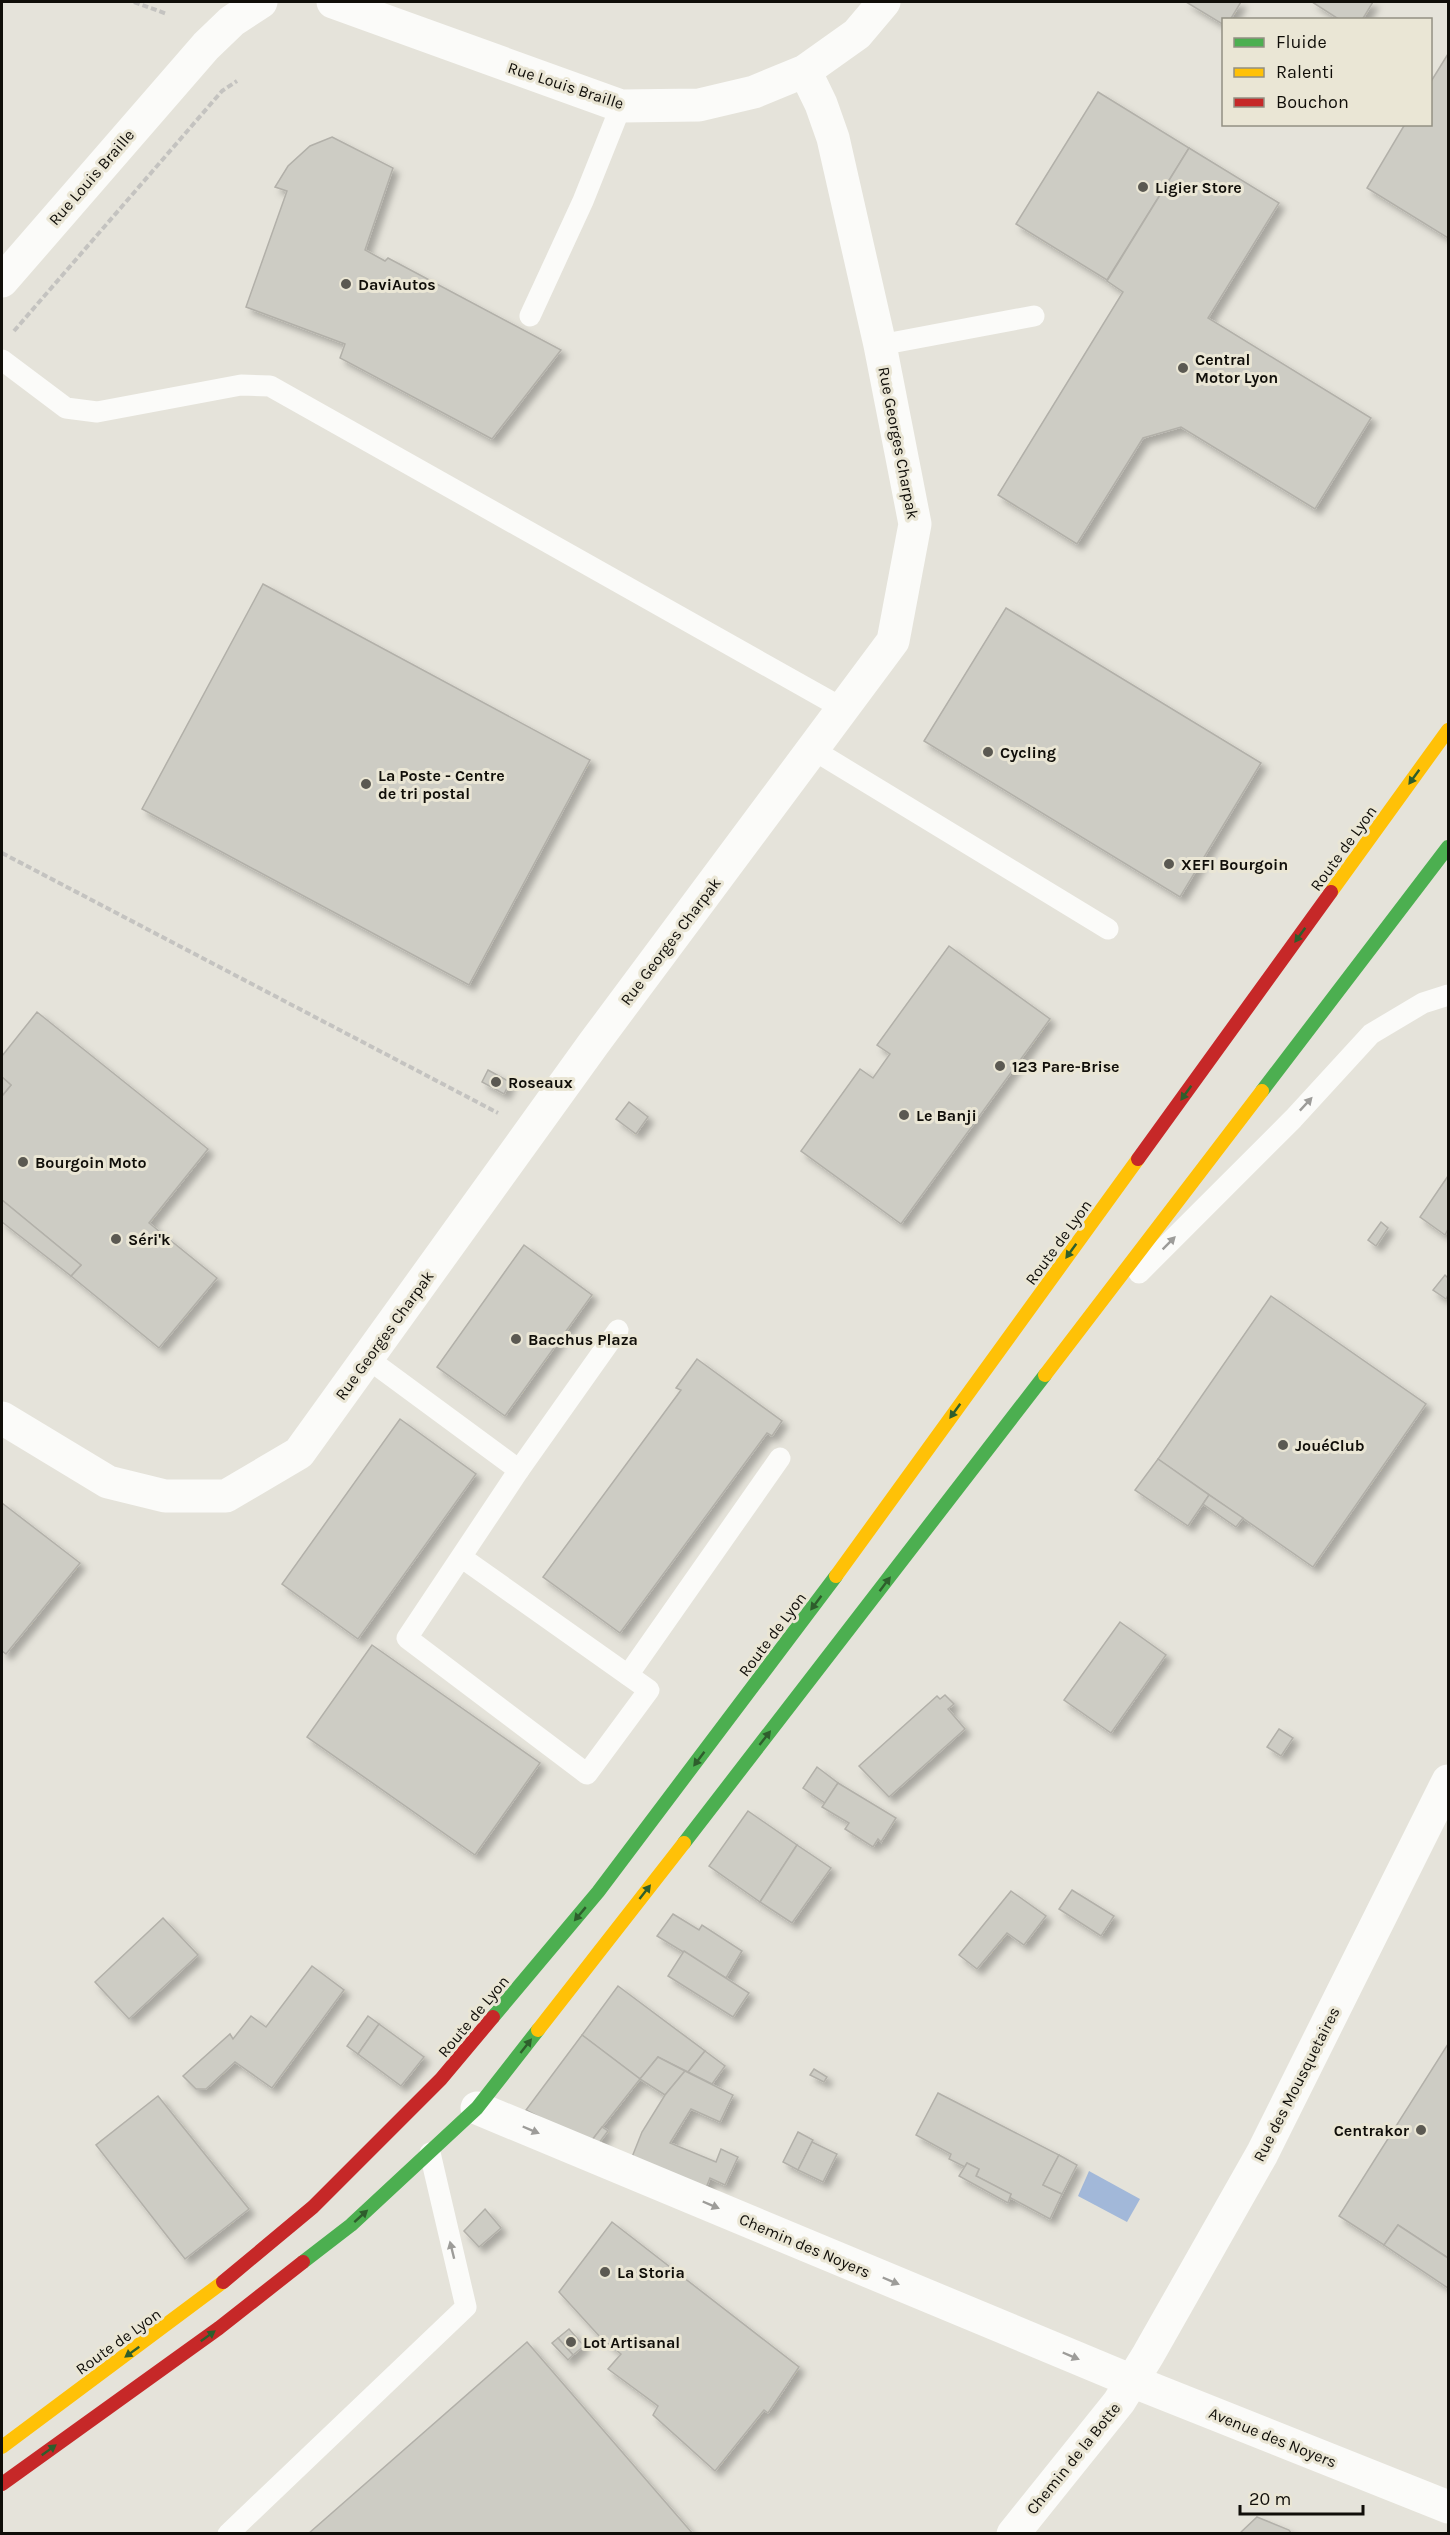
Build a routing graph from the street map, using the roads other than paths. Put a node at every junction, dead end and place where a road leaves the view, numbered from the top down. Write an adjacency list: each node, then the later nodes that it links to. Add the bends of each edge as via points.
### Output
1 (261, 2): 6 (street, Rue Louis Braille, via 232,21 206,46)
2 (333, 2): 5 (street, Rue Louis Braille)
3 (884, 2): 4 (street, Rue Louis Braille, via 857,34)
4 (805, 71): 5 (street, Rue Louis Braille, via 754,92 699,105); 9 (street, Rue Georges Charpak, via 833,138)
5 (621, 106): 7 (lane)
6 (2, 281)
7 (531, 316)
8 (1034, 316): 9 (lane)
9 (880, 345): 11 (street, Rue Georges Charpak, via 915,524 893,641)
10 (2, 360): 11 (lane, via 66,408 98,412 241,385 270,386)
11 (842, 708): 13 (street, Rue Georges Charpak)
12 (1449, 730): 29 (main road, Route de Lyon, one-way to 29, via 821,1596 591,1901 441,2079 313,2206 196,2304)
13 (812, 749): 15 (lane); 19 (street, Rue Georges Charpak, via 530,1130)
14 (1449, 847): 18 (main road)
15 (1108, 928)
16 (1449, 995): 18 (lane, one-way to 16, via 1293,1119 1371,1034 1423,1003)
17 (618, 1330): 22 (lane)
18 (1069, 1344): 26 (main road, one-way to 18)
19 (368, 1358): 20 (street, Rue Georges Charpak, via 299,1453 226,1496 165,1496 108,1482); 22 (lane)
20 (2, 1418)
21 (780, 1458): 24 (lane)
22 (519, 1470): 23 (lane)
23 (461, 1557): 24 (lane); 24 (lane, via 407,1638 587,1773 649,1690)
24 (628, 1675)
25 (1449, 1781): 28 (street, Rue des Mousquetaires, via 1262,2154)
26 (477, 2108): 27 (main road); 28 (street, Chemin des Noyers, one-way to 28)
27 (430, 2152): 30 (main road, one-way to 27, via 219,2328 351,2224); 32 (lane, one-way to 27, via 466,2307)
28 (1132, 2381): 31 (street, Avenue des Noyers); 33 (street, Chemin de la Botte, via 1119,2403)
29 (2, 2447)
30 (2, 2484)
31 (1449, 2507)
32 (228, 2534)
33 (1013, 2534)

